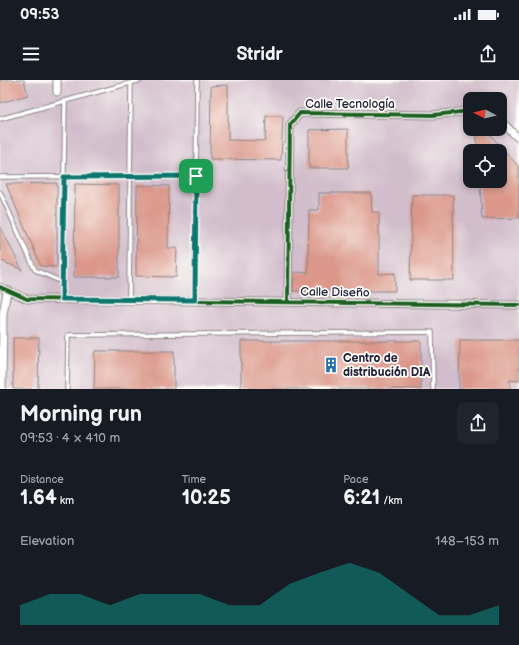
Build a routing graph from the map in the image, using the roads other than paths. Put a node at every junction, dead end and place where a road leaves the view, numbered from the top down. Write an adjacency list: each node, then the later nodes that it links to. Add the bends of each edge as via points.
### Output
1 (57, 80): 5 (street)
2 (141, 80): 4 (lane)
3 (197, 80): 12 (lane)
4 (131, 83): 6 (lane); 11 (lane)
5 (57, 92)
6 (65, 101): 8 (lane); 14 (lane)
7 (463, 112): 22 (street, Calle Tecnología, via 433,115 300,113 290,125)
8 (0, 119)
9 (507, 127): 10 (street)
10 (519, 139)
11 (130, 176): 12 (lane); 14 (lane); 20 (lane)
12 (196, 176): 21 (lane)
13 (0, 177): 14 (lane)
14 (64, 177): 16 (lane)
15 (0, 192): 16 (lane, via 35,270)
16 (62, 282): 19 (lane)
17 (0, 287): 18 (street, Calle Diseño)
18 (7, 291): 19 (street, Calle Diseño, via 27,299); 23 (street)
19 (62, 299): 20 (street, Calle Diseño)
20 (129, 299): 21 (street, Calle Diseño)
21 (195, 300): 22 (street, Calle Diseño)
22 (288, 301): 24 (street, Calle Diseño)
23 (3, 304): 25 (street)
24 (519, 305)
25 (2, 314): 26 (street)
26 (2, 324): 27 (street)
27 (2, 389)
28 (67, 389): 29 (lane, via 68,334 432,332)
29 (433, 389)

